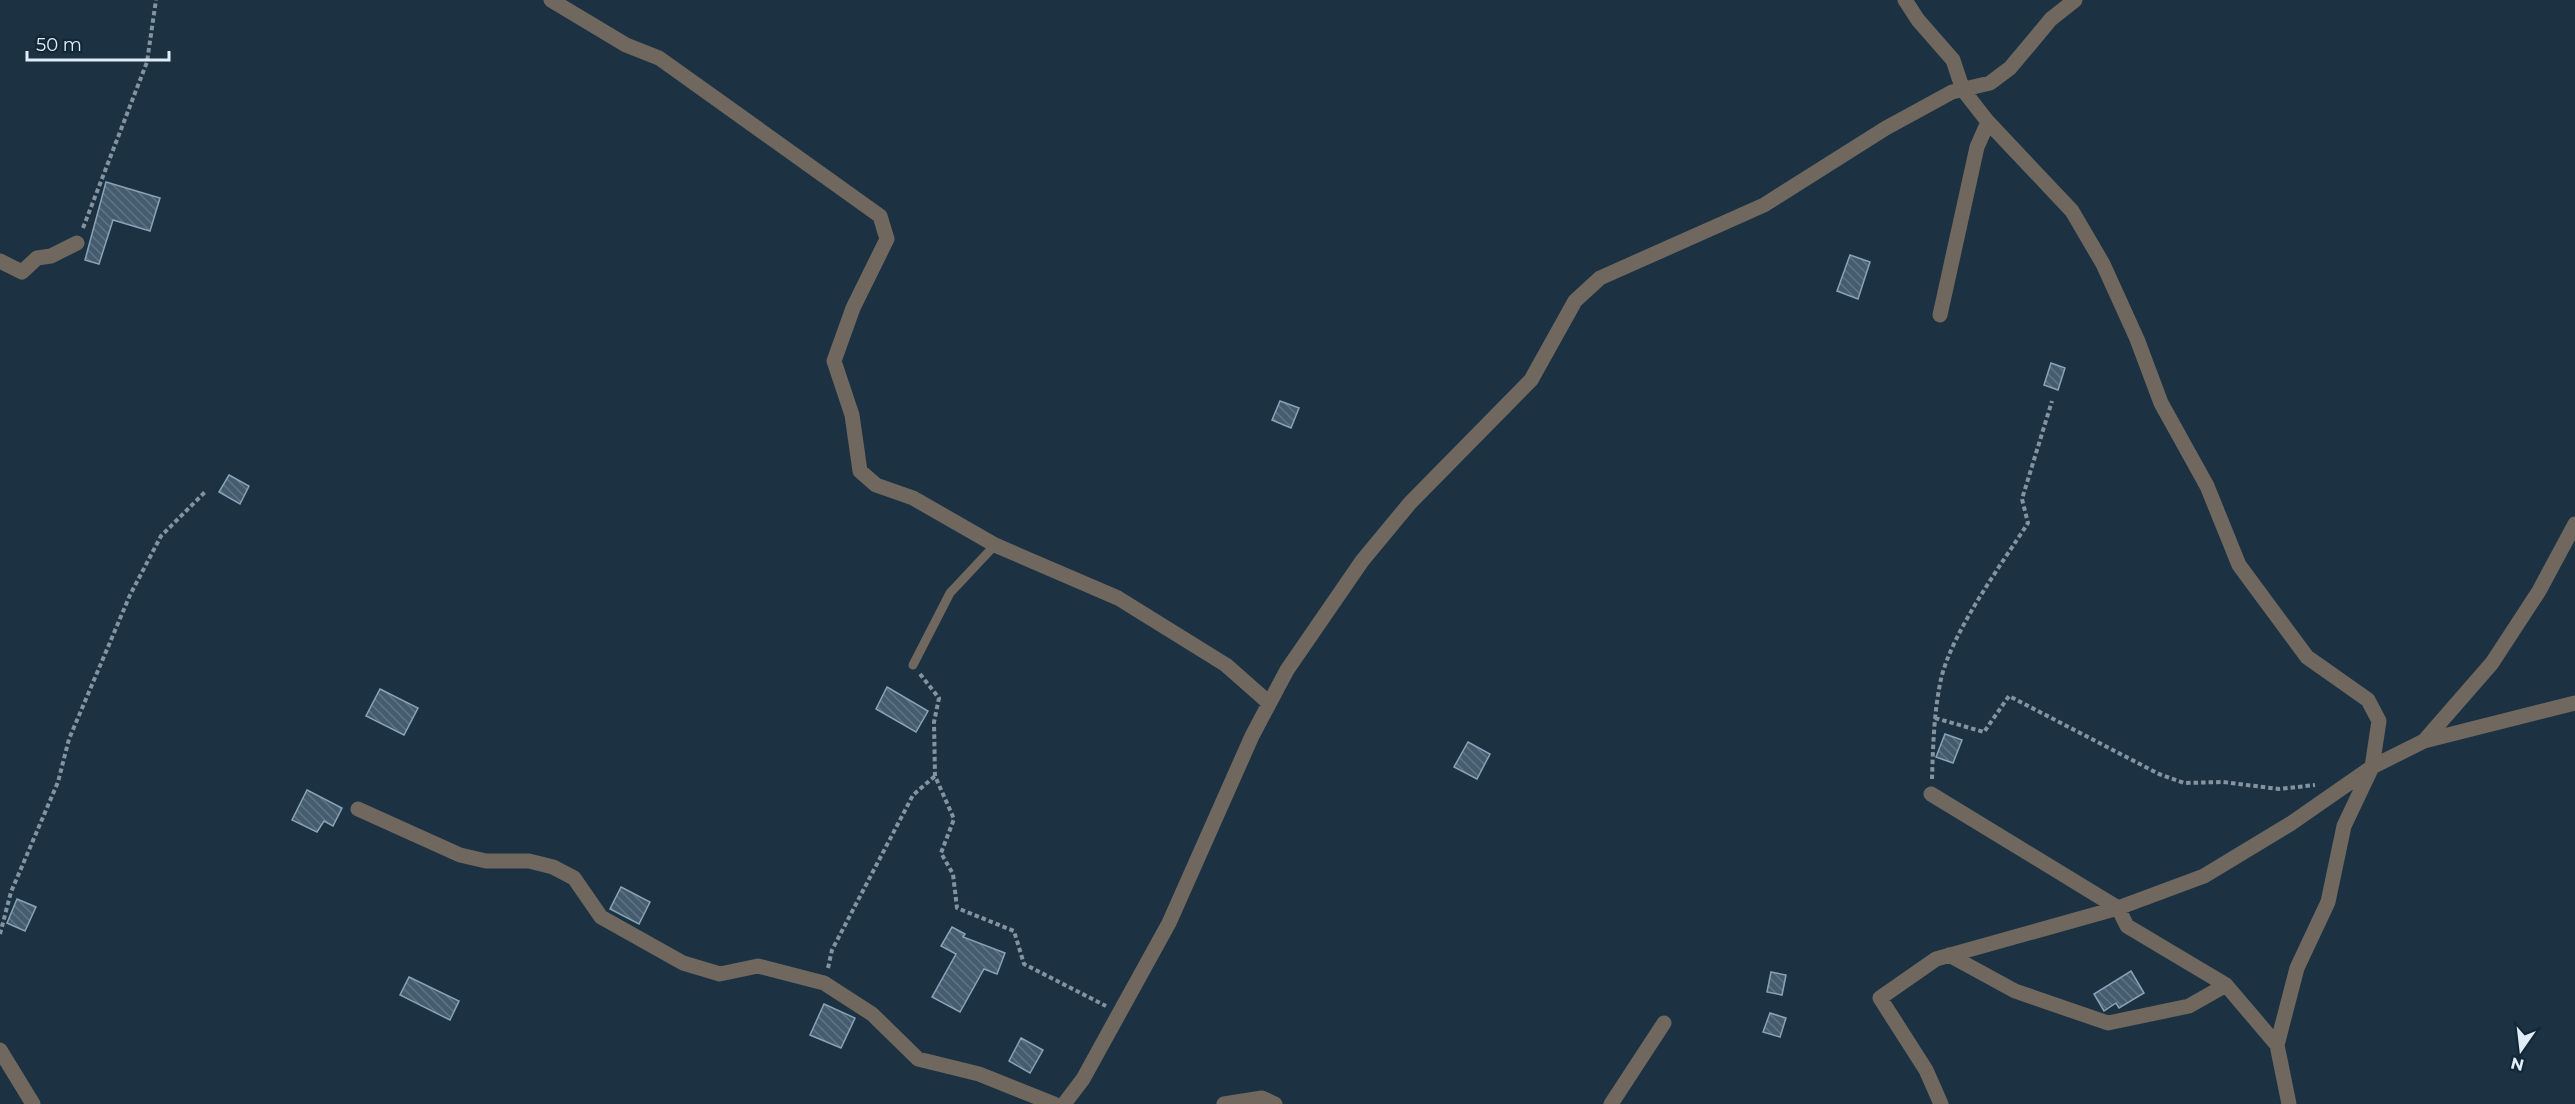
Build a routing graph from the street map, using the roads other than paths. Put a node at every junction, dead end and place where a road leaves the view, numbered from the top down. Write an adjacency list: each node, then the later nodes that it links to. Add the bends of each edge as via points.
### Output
1 (551, 0): 10 (street, via 626,45 659,58 880,216 887,239 853,308 834,361 852,415 860,471 876,485 913,498)
2 (1905, 0): 4 (street, via 1953,60)
3 (2075, 0): 4 (street, via 2051,19 2010,68 1990,83)
4 (1963, 90): 5 (street); 12 (street, via 1952,92 1886,128 1764,205 1600,278 1575,301 1531,380 1410,503 1362,561)
5 (1988, 122): 8 (street, via 1977,147); 15 (street, via 2072,211 2103,264 2161,403 2207,486 2239,565 2307,657 2368,700 2379,721)
6 (77, 243): 7 (street, via 51,256 37,258 22,272)
7 (0, 261)
8 (1940, 315)
9 (2575, 524): 14 (street, via 2539,591 2492,663)
10 (995, 545): 11 (lane, via 950,593); 12 (street, via 1118,598 1226,665)
11 (913, 665)
12 (1268, 702): 26 (street, via 1169,924 1083,1079)
13 (2575, 703): 14 (street)
14 (2424, 741): 15 (street)
15 (2372, 767): 18 (street, via 2205,876); 22 (street, via 2344,826 2328,902 2297,968)
16 (1931, 794): 18 (street)
17 (358, 809): 25 (street, via 460,855 553,867 574,878 601,917 683,963 720,974 758,966 824,983 872,1014 918,1059 979,1074)
18 (2118, 908): 19 (street); 20 (street, via 2127,926)
19 (1949, 955): 20 (street, via 2015,991 2108,1023 2189,1006); 30 (street, via 1936,959 1880,998 1926,1070)
20 (2226, 985): 22 (street)
21 (1664, 1023): 29 (street)
22 (2277, 1045): 31 (street)
23 (0, 1050): 24 (street)
24 (33, 1104)
25 (1054, 1104)
26 (1064, 1104)
27 (1224, 1104): 28 (street, via 1262,1098)
28 (1275, 1104)
29 (1611, 1104)
30 (1941, 1104)
31 (2289, 1104)

